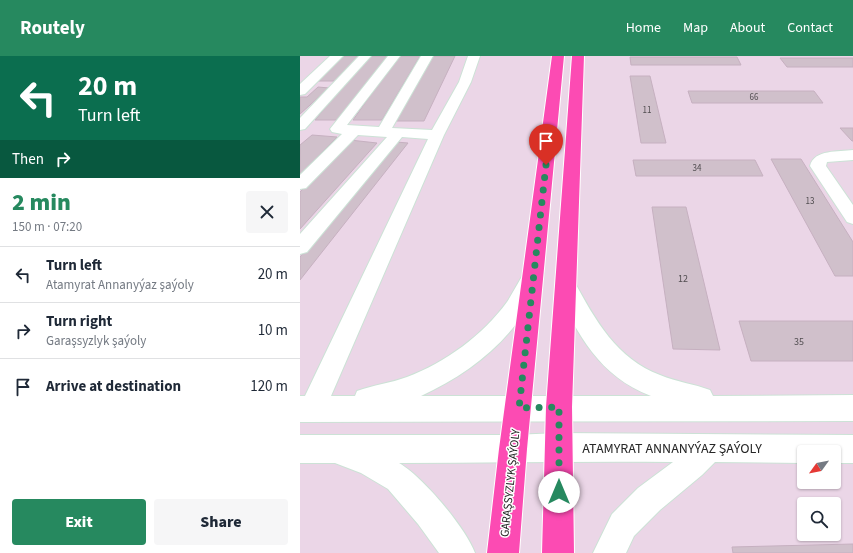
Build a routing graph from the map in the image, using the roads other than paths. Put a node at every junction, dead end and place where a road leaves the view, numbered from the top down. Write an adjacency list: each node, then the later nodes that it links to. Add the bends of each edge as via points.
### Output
1 (337, 56): 8 (street)
2 (365, 56): 9 (street)
3 (394, 56): 9 (street)
4 (427, 56): 11 (street)
5 (474, 56): 12 (street, via 465,82)
6 (558, 56): 17 (main road, GARAŞSYZLYK ŞAÝOLY)
7 (578, 56): 18 (main road)
8 (300, 91)
9 (314, 130): 10 (street)
10 (354, 130): 11 (street); 14 (street)
11 (390, 132): 12 (street); 16 (street)
12 (438, 135): 23 (street)
13 (853, 156): 15 (street, via 823,158 818,166)
14 (300, 184)
15 (853, 218)
16 (300, 247)
17 (534, 273): 20 (main road, GARAŞSYZLYK ŞAÝOLY); 23 (street, via 512,312 484,344 453,367 411,388 370,399)
18 (566, 287): 19 (main road); 21 (street, via 593,338 611,359 627,371 678,394)
19 (559, 407): 20 (street); 21 (street); 24 (main road)
20 (519, 408): 23 (street); 28 (main road, GARAŞSYZLYK ŞAÝOLY)
21 (742, 408): 22 (street)
22 (853, 408)
23 (306, 409)
24 (559, 447): 25 (street, ATAMYRAT ANNANYÝAZ ŞAÝOLY); 28 (street, ATAMYRAT ANNANYÝAZ ŞAÝOLY); 32 (main road)
25 (709, 448): 29 (street, ATAMYRAT ANNANYÝAZ ŞAÝOLY); 33 (street, via 649,499 623,525)
26 (300, 449): 27 (street, ATAMYRAT ANNANYÝAZ ŞAÝOLY)
27 (330, 449): 28 (street, ATAMYRAT ANNANYÝAZ ŞAÝOLY); 30 (street, via 368,461 398,480 429,513)
28 (513, 449): 31 (main road, GARAŞSYZLYK ŞAÝOLY)
29 (853, 449)
30 (459, 553)
31 (503, 553)
32 (558, 553)
33 (609, 553)

